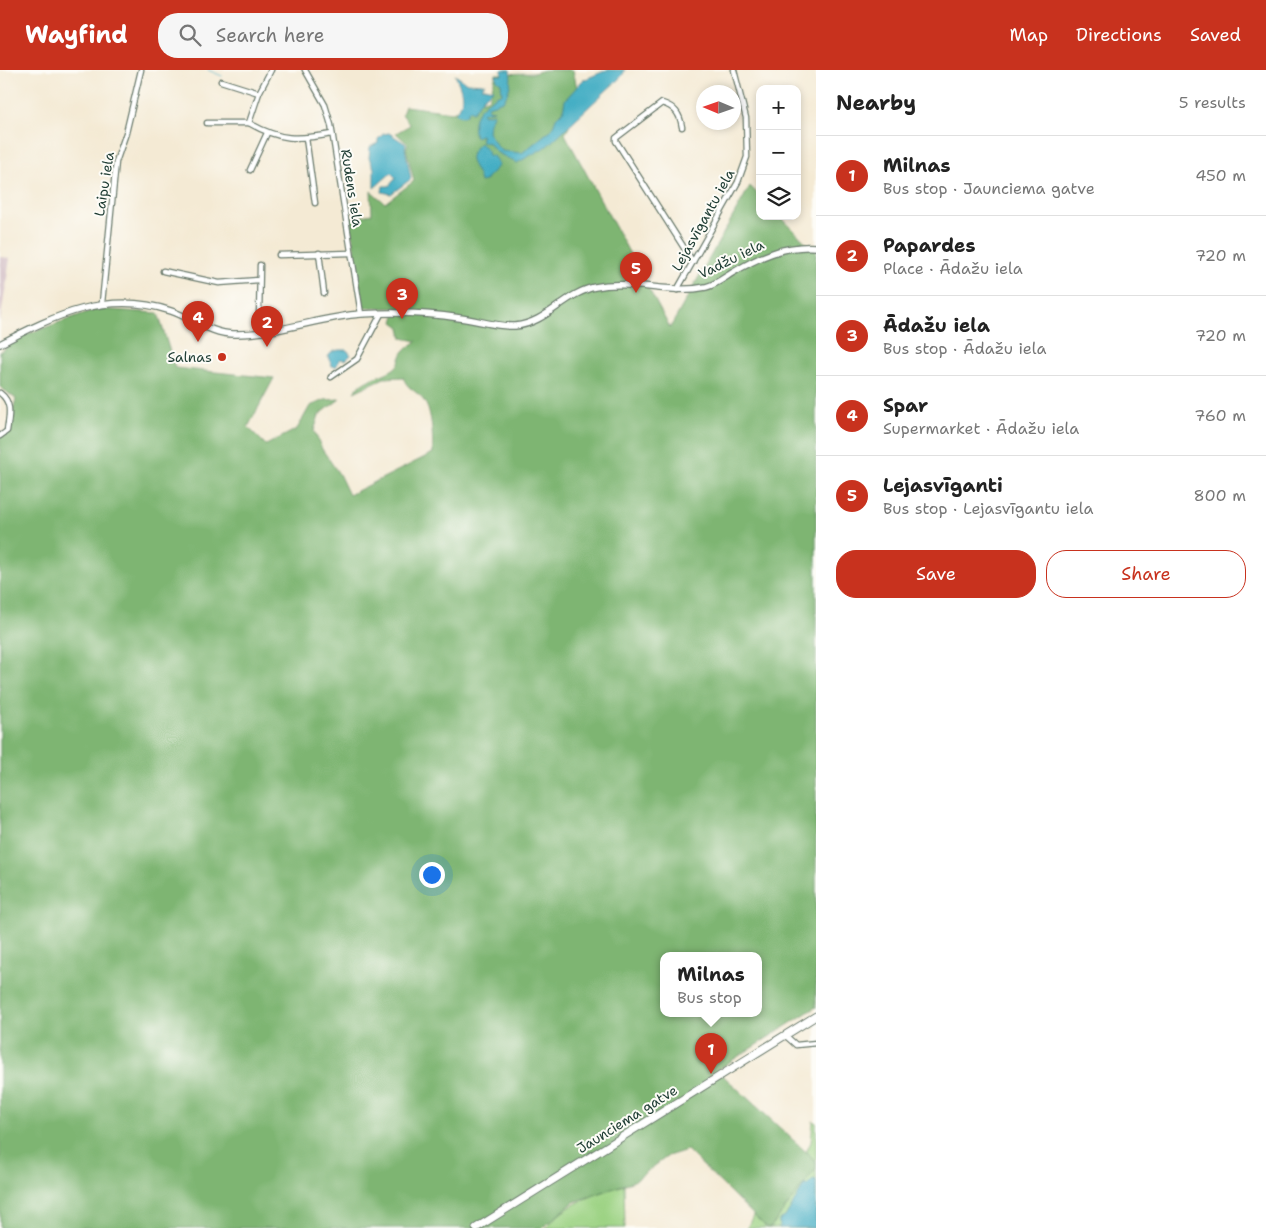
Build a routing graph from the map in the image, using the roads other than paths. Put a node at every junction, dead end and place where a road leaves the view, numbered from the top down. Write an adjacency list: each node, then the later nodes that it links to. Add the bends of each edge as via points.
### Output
1 (141, 70): 25 (street, Laipu iela, via 116,162)
2 (271, 70): 6 (street)
3 (304, 70): 11 (street, Rudens iela, via 325,105)
4 (734, 70): 19 (street, Lejasvīgantu iela, via 746,118 747,157 738,182)
5 (221, 81): 6 (street)
6 (259, 93): 8 (street)
7 (207, 123): 8 (street)
8 (249, 123): 10 (street)
9 (682, 127): 19 (street, via 680,115 662,103 616,141)
10 (267, 134): 12 (street, via 287,139); 13 (street)
11 (332, 134): 12 (street); 17 (street, Rudens iela)
12 (306, 138): 14 (street)
13 (250, 170)
14 (315, 203)
15 (816, 247): 23 (street, Vadžu iela, via 790,247 775,251 755,259 710,287)
16 (319, 253): 17 (street); 18 (street); 24 (street)
17 (351, 253): 26 (street, Rudens iela)
18 (279, 255)
19 (693, 262): 23 (street, Lejasvīgantu iela)
20 (260, 265): 22 (street)
21 (163, 271): 22 (street, via 219,283)
22 (259, 280): 28 (street)
23 (676, 291): 27 (street, Vadžu iela, via 617,285 595,287 575,294 549,314 515,326 425,314)
24 (324, 293)
25 (102, 303): 28 (street, Vadžu iela, via 130,302 154,306 214,331 232,334); 29 (street, Vadžu iela, via 29,329)
26 (361, 314): 27 (street, Vadžu iela); 28 (street, Vadžu iela)
27 (381, 314): 30 (street, via 357,359)
28 (261, 332)
29 (0, 344)
30 (331, 377)
31 (0, 393): 32 (street, via 7,400 10,411 7,431)
32 (0, 436)
33 (816, 1016): 34 (main road, Jaunciema gatve)
34 (786, 1036): 35 (street, via 796,1045); 36 (main road, Jaunciema gatve)
35 (816, 1043)
36 (476, 1228)

